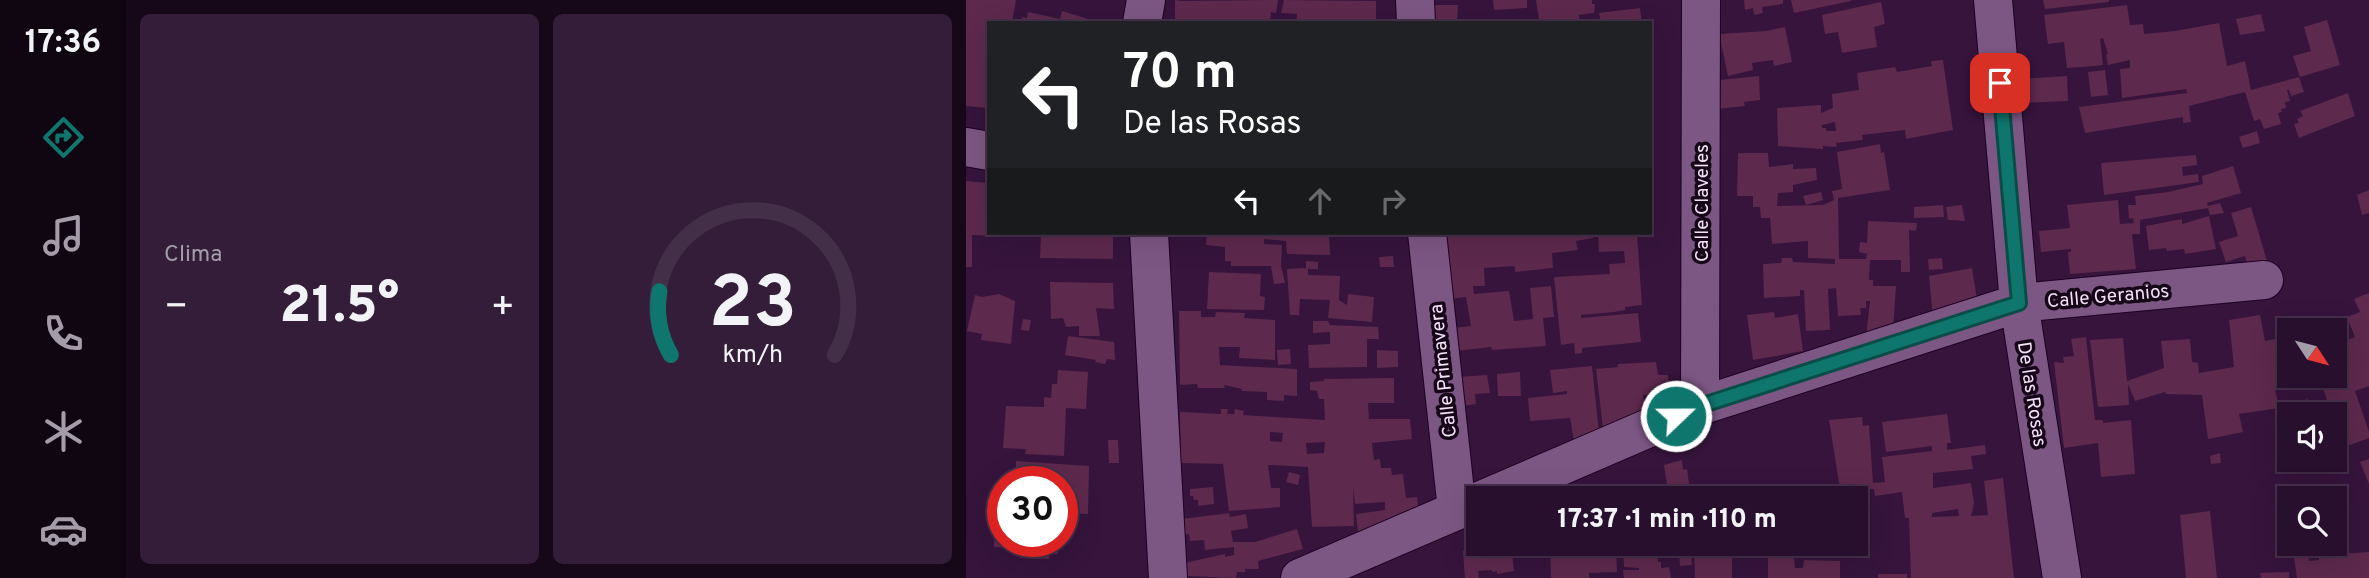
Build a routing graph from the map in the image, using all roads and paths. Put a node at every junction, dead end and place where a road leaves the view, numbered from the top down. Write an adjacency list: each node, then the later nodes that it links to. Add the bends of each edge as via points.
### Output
1 (1146, 0): 5 (street)
2 (1416, 0): 6 (street)
3 (1701, 0): 13 (street, Calle Claveles)
4 (1993, 0): 12 (street, De las Rosas)
5 (1142, 21)
6 (1416, 21)
7 (966, 147): 8 (street)
8 (987, 151)
9 (1149, 235): 17 (street)
10 (1427, 235): 14 (street, Calle Primavera)
11 (2264, 281): 12 (street, Calle Geranios)
12 (2019, 303): 13 (street, Calle Geranios); 19 (street, De las Rosas)
13 (1700, 406): 15 (street, Calle Geranios)
14 (1470, 486)
15 (1513, 486)
16 (1466, 506): 18 (street, Calle Geranios)
17 (1168, 578)
18 (1300, 578)
19 (2062, 578)

